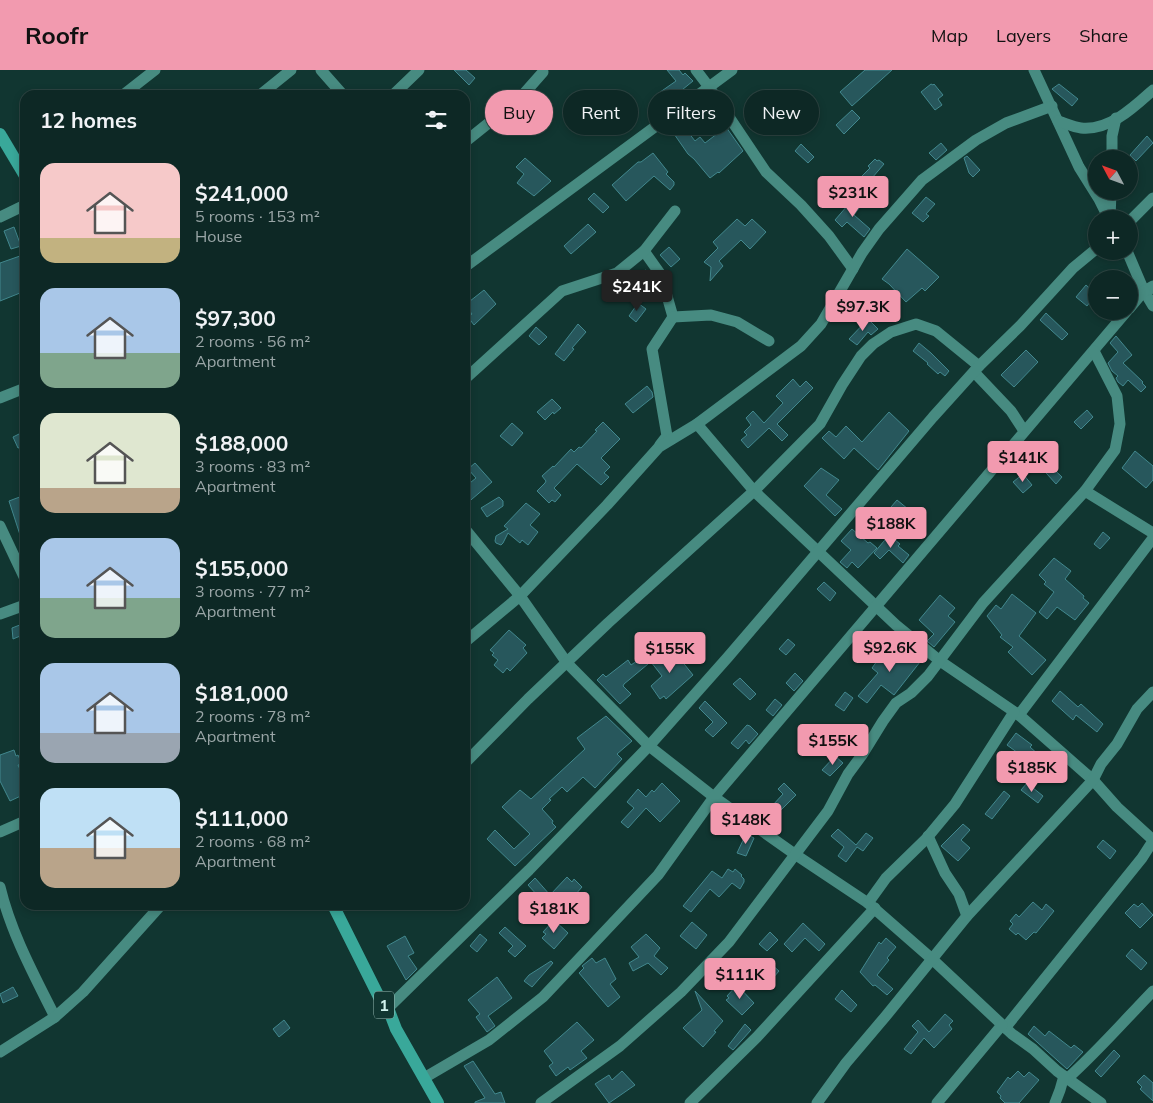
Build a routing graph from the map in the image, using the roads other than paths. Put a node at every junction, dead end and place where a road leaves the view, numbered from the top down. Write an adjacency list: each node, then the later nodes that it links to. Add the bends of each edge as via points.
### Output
1 (155, 70): 10 (street)
2 (291, 70): 11 (street)
3 (322, 70): 12 (street)
4 (419, 70): 13 (street)
5 (696, 70): 9 (street)
6 (732, 70): 9 (street)
7 (543, 72): 19 (street, via 521,97)
8 (1037, 72): 15 (street)
9 (709, 87): 31 (street); 32 (street, via 766,172 802,205)
10 (129, 90)
11 (266, 90)
12 (340, 90)
13 (398, 90)
14 (1153, 90): 16 (street)
15 (1052, 106): 17 (street); 32 (street, via 1006,123 976,140 922,180 879,229)
16 (1116, 118): 17 (street, via 1100,127 1080,128); 20 (street)
17 (1058, 121): 24 (street, via 1078,167)
18 (0, 134): 21 (main road)
19 (470, 138)
20 (1112, 150)
21 (20, 167)
22 (1153, 198): 26 (street)
23 (20, 207): 27 (street)
24 (1105, 210)
25 (675, 211): 28 (street)
26 (1138, 213)
27 (0, 217)
28 (644, 251): 36 (street, via 661,275); 41 (street, via 617,273 562,291)
29 (1088, 256): 40 (street)
30 (1133, 260): 33 (street)
31 (470, 263)
32 (853, 269): 44 (street, via 820,324 802,346)
33 (1150, 288): 34 (street); 35 (street)
34 (1138, 300)
35 (1153, 305)
36 (674, 317): 38 (street, via 711,315 737,322); 46 (street, via 652,349 667,436)
37 (1120, 320): 39 (street)
38 (769, 341)
39 (1094, 351): 45 (street); 48 (street, via 1117,396 1120,424 1115,450)
40 (977, 369): 45 (street, via 1012,411); 47 (street, via 936,331 916,324 891,332 861,356 820,424); 53 (street)
41 (470, 374)
42 (20, 390): 43 (street)
43 (0, 398)
44 (697, 424): 46 (street); 47 (street)
45 (1024, 431): 56 (street)
46 (659, 447): 55 (street, via 608,506)
47 (754, 491): 53 (street); 61 (street)
48 (1084, 491): 50 (street); 60 (street, via 983,603)
49 (0, 526): 54 (street)
50 (1153, 533)
51 (470, 535): 55 (street)
52 (1153, 538): 63 (street)
53 (817, 552): 56 (street); 64 (street)
54 (20, 569)
55 (520, 596): 59 (street); 61 (street)
56 (876, 606): 60 (street); 67 (street)
57 (20, 607): 58 (street)
58 (0, 614)
59 (470, 638)
60 (940, 660): 63 (street); 72 (street, via 911,693 896,703 848,774 828,811)
61 (567, 663): 64 (street); 65 (street)
62 (1153, 692): 66 (street, via 1137,709)
63 (1016, 714): 66 (street); 70 (street, via 955,804)
64 (649, 746): 67 (street); 80 (street)
65 (470, 758)
66 (1093, 780): 71 (street); 77 (street)
67 (714, 796): 72 (street); 85 (street, via 658,875 544,997 489,1040)
68 (20, 823): 69 (street)
69 (0, 832)
70 (928, 836): 74 (street, via 886,878); 77 (street)
71 (1153, 840): 82 (street, via 1142,858)
72 (796, 855): 74 (street); 87 (street, via 729,942 682,992 620,1046)
73 (0, 887): 81 (street, via 23,953)
74 (872, 906): 78 (street); 88 (street, via 757,1037)
75 (157, 910): 81 (street, via 83,992)
76 (336, 910): 80 (main road, 1, via 381,1001)
77 (967, 916): 78 (street)
78 (932, 959): 82 (street); 89 (street)
79 (1153, 991): 84 (street, via 1094,1056)
80 (388, 1008): 85 (main road, 1)
81 (55, 1017): 83 (street)
82 (1004, 1026): 84 (street); 90 (street)
83 (0, 1052)
84 (1066, 1077): 91 (street); 92 (street)
85 (424, 1078): 86 (main road, 1)
86 (438, 1103)
87 (541, 1103)
88 (690, 1103)
89 (817, 1103)
90 (937, 1103)
91 (1055, 1103)
92 (1101, 1103)

